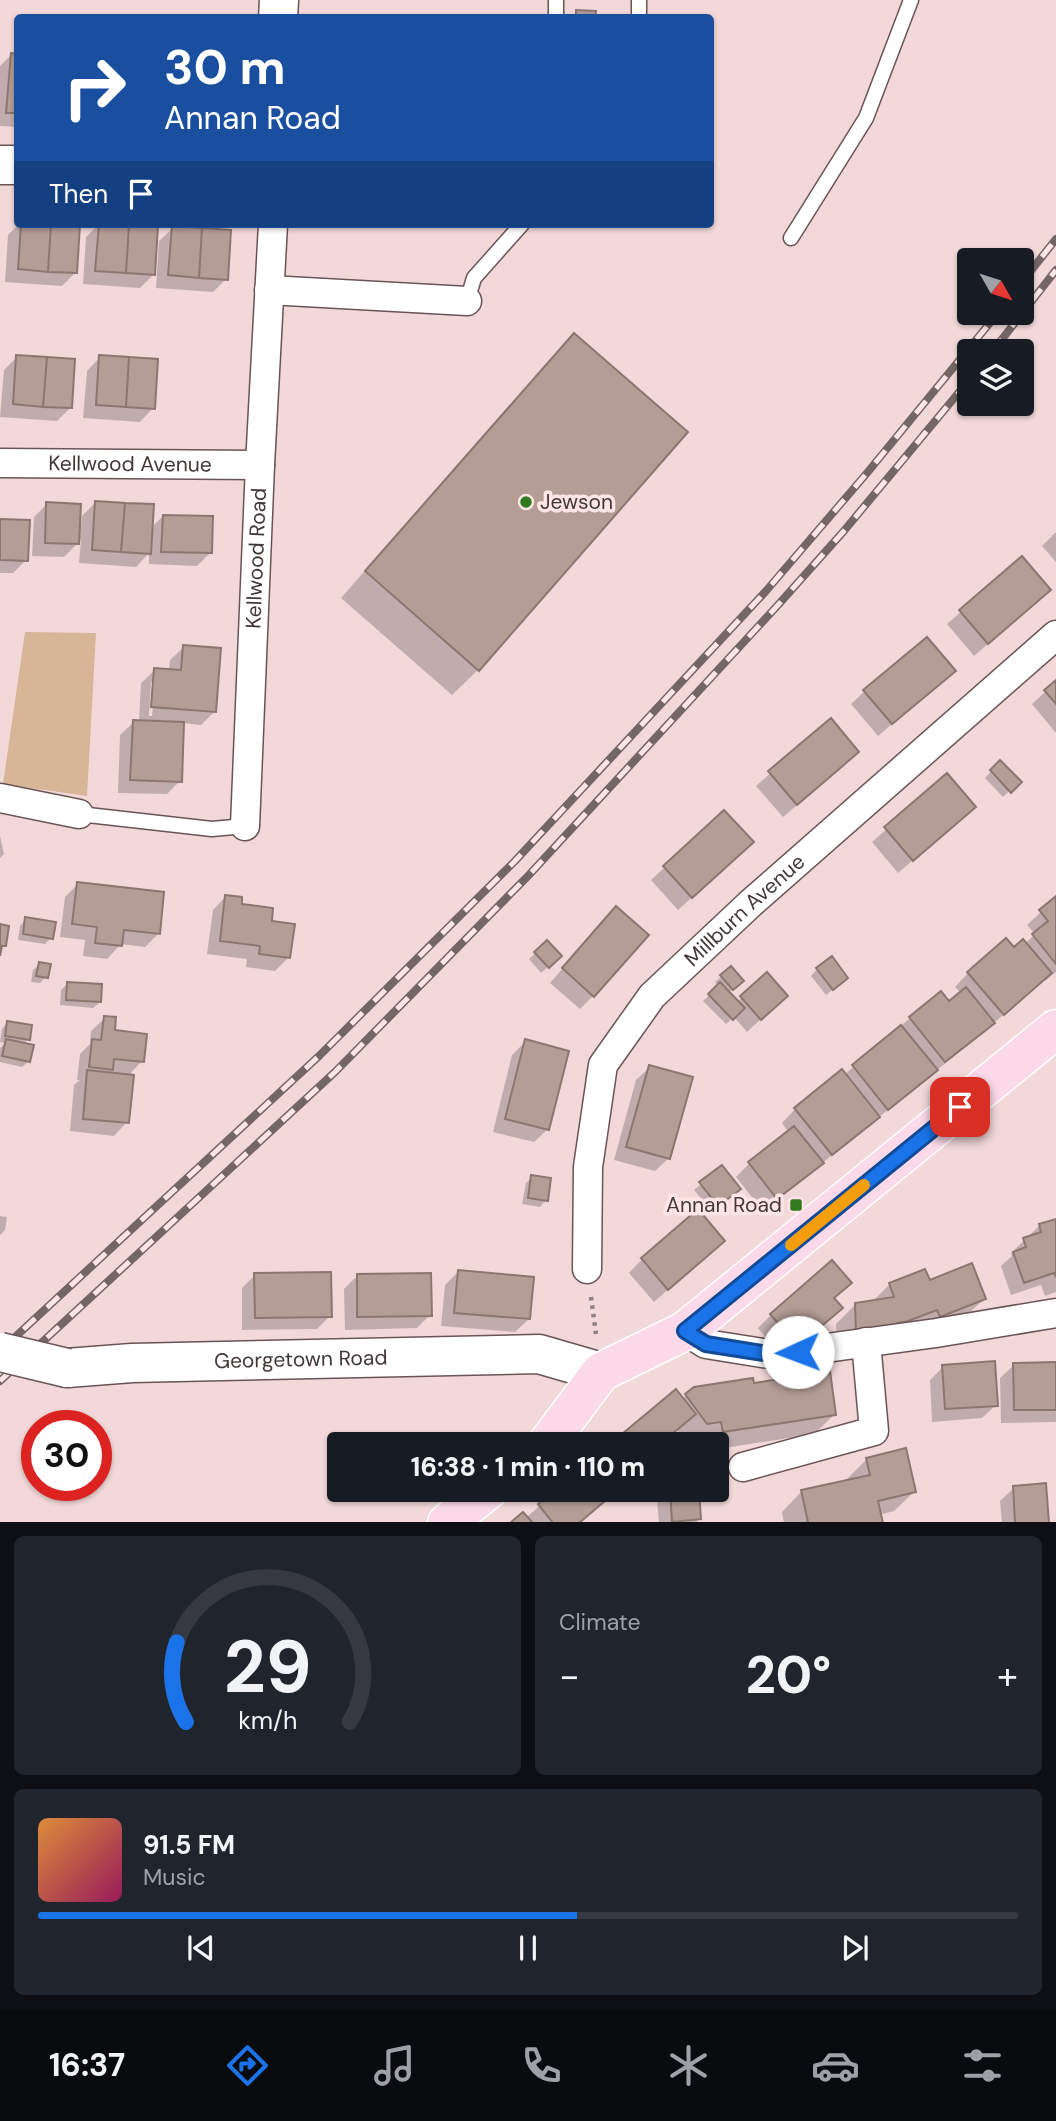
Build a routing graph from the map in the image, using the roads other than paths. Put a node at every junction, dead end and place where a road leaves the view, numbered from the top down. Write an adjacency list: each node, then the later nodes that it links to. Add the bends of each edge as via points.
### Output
1 (911, 0): 4 (lane, via 866,118)
2 (273, 228): 5 (street, Kellwood Road)
3 (518, 228): 6 (lane, via 474,278)
4 (791, 237)
5 (270, 290): 6 (street); 8 (street, Kellwood Road)
6 (467, 301)
7 (0, 463): 8 (street, Kellwood Avenue)
8 (260, 465): 12 (street, Kellwood Road)
9 (1056, 635): 14 (street, Millburn Avenue, via 652,996 603,1065 588,1167)
10 (0, 798): 11 (street)
11 (79, 814): 12 (lane, via 212,829)
12 (245, 826)
13 (1056, 1029): 16 (main road)
14 (587, 1269)
15 (1056, 1313): 17 (street)
16 (685, 1331): 17 (street, via 706,1344 775,1355); 19 (main road)
17 (866, 1342): 21 (street, via 874,1431)
18 (0, 1352): 19 (street, Georgetown Road, bridge, via 67,1368 539,1354)
19 (601, 1372): 20 (main road)
20 (556, 1432)
21 (743, 1467)
22 (472, 1502): 23 (main road)
23 (447, 1522)

